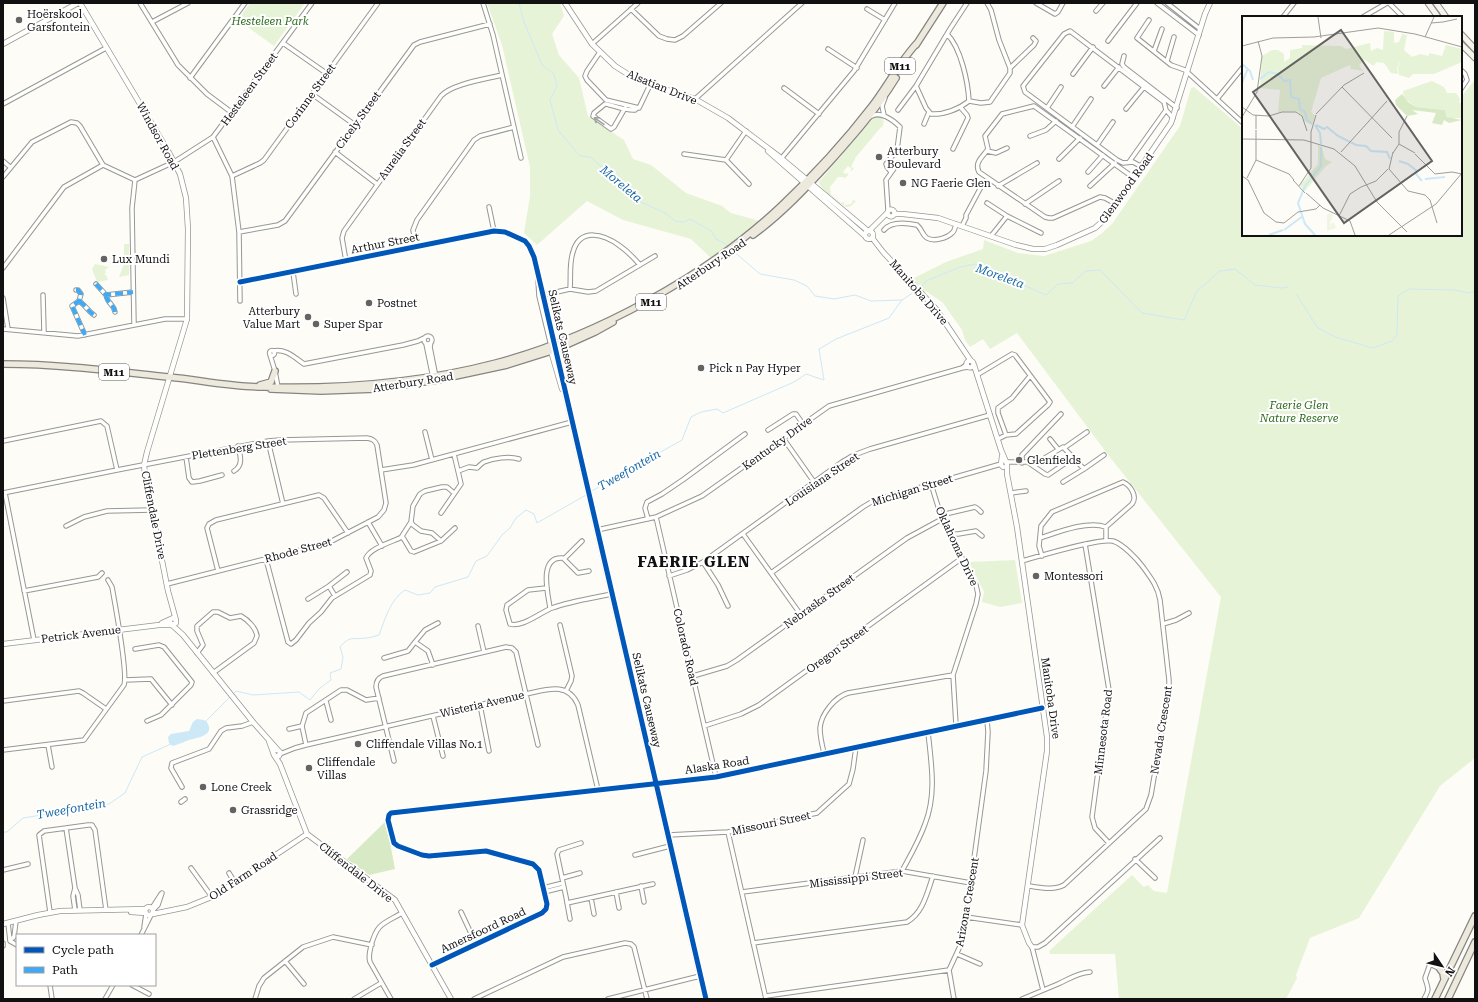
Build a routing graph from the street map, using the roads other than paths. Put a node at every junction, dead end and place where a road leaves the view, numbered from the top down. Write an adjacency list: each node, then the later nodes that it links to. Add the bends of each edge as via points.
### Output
1 (79, 3): 51 (street); 55 (street, Windsor Road)
2 (140, 3): 39 (street)
3 (188, 3): 39 (street)
4 (245, 3): 72 (street)
5 (312, 3): 50 (street, Hesteleen Street)
6 (378, 3): 68 (street, Corinne Street)
7 (482, 3): 40 (street)
8 (564, 3): 52 (street, Alsatian Drive)
9 (638, 3): 29 (street)
10 (721, 3): 29 (street, via 675,40 659,36)
11 (801, 3): 82 (street)
12 (895, 3): 37 (street)
13 (942, 3): 49 (main road, Atterbury Road / M11)
14 (967, 3): 43 (street)
15 (987, 3): 66 (street)
16 (1036, 3): 17 (street, via 1055,14)
17 (1063, 3)
18 (1103, 3): 31 (street)
19 (1137, 3): 48 (street)
20 (1157, 3): 44 (street)
21 (1167, 3): 28 (street)
22 (1174, 3): 28 (street)
23 (1210, 3): 42 (street, Glenwood Road)
24 (1294, 3): 32 (street)
25 (1388, 3): 33 (street); 34 (street)
26 (1428, 3): 35 (main road)
27 (1436, 3): 36 (main road)
28 (1171, 7): 42 (street)
29 (631, 9): 52 (street)
30 (868, 9): 37 (street)
31 (1096, 11)
32 (1284, 16)
33 (1365, 16)
34 (1402, 16)
35 (1437, 16)
36 (1445, 16)
37 (885, 20): 65 (street)
38 (1149, 20): 58 (street, via 1137,38)
39 (152, 22): 72 (street, via 173,59)
40 (490, 24): 71 (street); 105 (street, Cicely Street, via 414,45)
41 (1162, 29): 58 (street)
42 (1200, 29): 44 (street, Glenwood Road)
43 (947, 34): 74 (street); 85 (street, via 956,47 966,79)
44 (1199, 35): 70 (street, Glenwood Road)
45 (1462, 35): 56 (main road)
46 (1174, 37): 62 (street)
47 (1033, 38): 66 (street, via 1036,41 1034,45)
48 (1108, 41)
49 (918, 42): 81 (main road, Atterbury Road / M11); 139 (main road, Atterbury Road / M11, via 864,117)
50 (282, 43): 68 (street); 95 (street, Hesteleen Street)
51 (3, 44)
52 (592, 44): 59 (street, Alsatian Drive)
53 (1462, 45): 61 (main road)
54 (1093, 47): 63 (street); 69 (street); 90 (street, via 1072,31 1066,32 1023,86 1025,92)
55 (106, 48): 86 (street); 124 (street, Windsor Road)
56 (1475, 48)
57 (828, 49): 65 (street)
58 (1154, 51): 62 (street)
59 (600, 52): 73 (street, Alsatian Drive, via 622,71); 88 (street, via 586,71 587,80 606,100)
60 (1124, 56): 91 (street, via 1124,67)
61 (1475, 58)
62 (1167, 61): 70 (street)
63 (1118, 67): 75 (street); 77 (street)
64 (1242, 67): 83 (street)
65 (857, 68): 97 (street)
66 (1010, 68): 85 (street, via 1009,75 990,102 981,104)
67 (1462, 71): 79 (street, via 1466,76)
68 (326, 73): 80 (street, Corinne Street)
69 (1073, 74)
70 (1188, 74): 83 (street); 91 (street, Glenwood Road)
71 (502, 75): 106 (street); 140 (street, Aurelia Street, via 445,92)
72 (190, 78): 95 (street)
73 (650, 84): 82 (street, Alsatian Drive); 88 (street)
74 (916, 86): 93 (street); 96 (street)
75 (1104, 86)
76 (1061, 87): 90 (street)
77 (1144, 87): 92 (street); 94 (street, via 1164,102)
78 (784, 88): 97 (street)
79 (1462, 88)
80 (312, 94): 105 (street); 134 (street, Corinne Street, via 264,160)
81 (886, 94): 98 (street, via 882,106); 99 (main road, Atterbury Road / M11)
82 (695, 99): 108 (street, Alsatian Drive)
83 (1217, 99): 103 (street)
84 (1091, 100): 107 (street)
85 (969, 101): 89 (street)
86 (3, 104)
87 (625, 108): 87 (street, one-way to 87, via 611,129 593,116 605,104); 88 (street, via 632,111)
88 (639, 108)
89 (961, 108): 96 (street, via 937,114); 114 (street, via 968,118)
90 (1047, 108): 107 (street)
91 (1177, 108): 100 (street, Glenwood Road)
92 (1126, 109)
93 (898, 110)
94 (1166, 110): 100 (street); 125 (street)
95 (232, 112): 110 (street, Hesteleen Street)
96 (928, 112): 104 (street)
97 (819, 114): 122 (street)
98 (884, 116): 99 (street, via 877,113); 132 (street, via 900,129 897,150 886,164)
99 (868, 118): 139 (main road, Atterbury Road / M11)
100 (1174, 118): 131 (street, Glenwood Road)
101 (1056, 121): 109 (street, via 1044,131); 111 (street); 115 (street, via 1034,106 1002,114 985,136)
102 (1113, 122): 112 (street)
103 (1242, 122)
104 (924, 124)
105 (355, 125): 116 (street, Cicely Street)
106 (514, 127): 119 (street); 159 (street, via 474,140 417,220 413,230)
107 (1072, 127): 112 (street)
108 (746, 132): 121 (street); 122 (street, Alsatian Drive)
109 (1030, 136)
110 (213, 137): 124 (street, Hesteleen Street); 134 (street)
111 (1080, 138): 118 (street); 120 (street)
112 (1097, 145): 125 (street, via 1121,163)
113 (1007, 148): 115 (street, via 996,153)
114 (953, 149)
115 (987, 151): 142 (street, via 978,162 977,168)
116 (335, 152): 140 (street); 155 (street, Cicely Street, via 282,224)
117 (684, 154): 121 (street)
118 (1103, 155): 128 (street); 133 (street)
119 (521, 158)
120 (1059, 159)
121 (726, 160): 141 (street)
122 (780, 160): 139 (street, Alsatian Drive)
123 (3, 161): 130 (street)
124 (174, 162): 137 (street, Hesteleen Street); 180 (street, Windsor Road, via 184,189 187,209)
125 (1129, 162): 131 (street)
126 (898, 163): 132 (street)
127 (1037, 163): 142 (street)
128 (1115, 164): 136 (street); 143 (street)
129 (103, 165): 130 (street, via 80,126 74,122 32,142); 137 (street); 164 (street, via 64,187)
130 (10, 167): 135 (street)
131 (1142, 167): 136 (street, Glenwood Road)
132 (891, 172): 149 (street, via 886,181)
133 (1088, 172)
134 (232, 176): 155 (street)
135 (3, 177)
136 (1134, 178): 147 (street, Glenwood Road)
137 (135, 180): 170 (street, via 132,208)
138 (1060, 181): 146 (street)
139 (807, 183): 157 (street, Manitoba Drive); 189 (main road, Atterbury Road / M11, via 741,242 687,282 595,332)
140 (378, 184): 162 (street, Aurelia Street, via 344,231 342,242)
141 (749, 184)
142 (998, 186): 146 (street)
143 (1090, 186)
144 (981, 187): 152 (street)
145 (987, 203): 150 (street)
146 (1025, 204): 147 (street, via 1049,218 1100,197)
147 (1116, 204): 158 (street, Glenwood Road, via 1095,228 1050,248 1027,248)
148 (489, 208): 154 (street)
149 (891, 212): 151 (street, Glenwood Road, via 938,218); 157 (street)
150 (1007, 216): 156 (street); 158 (street)
151 (956, 224): 152 (street, Glenwood Road); 153 (street, via 950,234 934,240 925,237 917,225 892,224)
152 (962, 226): 158 (street, Glenwood Road)
153 (884, 230)
154 (494, 231): 159 (street, Arthur Street); 160 (street, Arthur Street, via 519,238)
155 (239, 232): 166 (street)
156 (1041, 233)
157 (869, 234): 191 (street, Manitoba Drive, via 945,321 966,353)
158 (991, 236)
159 (416, 247): 162 (street, Arthur Street)
160 (530, 247): 174 (street, Selikats Causeway)
161 (655, 256): 163 (street)
162 (346, 261): 165 (street, Arthur Street)
163 (640, 265): 168 (street, via 596,291); 168 (street, via 616,244 596,235 587,235 573,250)
164 (3, 268)
165 (293, 272): 166 (street, Arthur Street); 171 (street)
166 (240, 282): 177 (street)
167 (96, 284): 173 (street)
168 (570, 289): 174 (street)
169 (76, 290): 176 (street, via 82,294)
170 (133, 292): 173 (street); 181 (street)
171 (296, 294)
172 (43, 295): 184 (street)
173 (106, 295): 178 (street, via 107,302)
174 (541, 295): 189 (street, Selikats Causeway)
175 (3, 298): 183 (street)
176 (79, 301): 179 (street); 185 (street, via 72,306)
177 (240, 301)
178 (115, 312)
179 (94, 316)
180 (188, 319): 181 (street, via 165,319); 195 (street, Windsor Road)
181 (134, 324): 185 (street)
182 (3, 329): 183 (street)
183 (8, 329): 184 (street)
184 (44, 332): 185 (street)
185 (85, 335)
186 (424, 338): 187 (street); 188 (street); 188 (street, via 426,336 432,340)
187 (418, 342): 188 (street); 192 (street, via 304,364 288,352 281,351 273,354)
188 (427, 343): 196 (street)
189 (553, 347): 196 (main road, Atterbury Road / M11); 201 (street, Selikats Causeway)
190 (3, 364): 195 (main road, Atterbury Road / M11)
191 (970, 364): 193 (street, Manitoba Drive); 202 (street, Kentucky Drive, via 833,405)
192 (275, 371): 197 (main road, via 271,382); 198 (street)
193 (977, 375): 194 (street, via 1012,354); 200 (street, Manitoba Drive)
194 (1030, 376): 207 (street, via 1012,398 998,408); 207 (street, via 1049,404 1016,434)
195 (170, 377): 197 (main road, Atterbury Road / M11); 225 (street, Cliffendale Drive)
196 (435, 378): 198 (main road, Atterbury Road / M11, via 355,386)
197 (254, 387): 198 (main road, Atterbury Road / M11)
198 (278, 388)
199 (1061, 414): 224 (street, via 1022,455)
200 (990, 415): 209 (street, Manitoba Drive); 232 (street, Louisiana Street, via 860,452)
201 (572, 422): 216 (street); 251 (street, Selikats Causeway)
202 (803, 424): 203 (street, via 796,414 793,414); 208 (street, Kentucky Drive)
203 (768, 430)
204 (425, 432): 221 (street)
205 (1087, 432): 214 (street)
206 (745, 434): 245 (street, via 684,480 647,502 645,508)
207 (1006, 435): 209 (street)
208 (783, 438): 232 (street); 243 (street, Kentucky Drive, via 706,494)
209 (998, 439): 223 (street, Manitoba Drive)
210 (1050, 439): 215 (street)
211 (3, 441): 227 (street, via 101,421 107,426)
212 (268, 441): 213 (street, Plettenberg Street); 228 (street, Plettenberg Street, via 370,438 377,446); 239 (street)
213 (238, 446): 218 (street, Plettenberg Street); 229 (street, via 240,464)
214 (1064, 448): 215 (street); 219 (street)
215 (1058, 449): 222 (street, Michigan Street, via 1038,462)
216 (454, 454): 221 (street); 230 (street)
217 (1104, 454): 226 (street)
218 (186, 456): 225 (street, Plettenberg Street); 231 (street, via 189,478 192,482)
219 (1073, 458): 222 (street, via 1048,475); 226 (street)
220 (519, 459): 230 (street, via 509,457 488,461 477,468 469,467)
221 (432, 460): 228 (street)
222 (1029, 462): 224 (street, Michigan Street)
223 (1004, 463): 224 (street, Michigan Street); 234 (street, Michigan Street); 238 (street, Manitoba Drive)
224 (1022, 463)
225 (144, 465): 227 (street, Plettenberg Street); 240 (street, Cliffendale Drive)
226 (1084, 469): 233 (street)
227 (117, 470): 236 (street, Plettenberg Street)
228 (381, 470): 246 (street, Rhode Street, via 385,507 380,515)
229 (234, 471)
230 (458, 471): 237 (street, via 461,484)
231 (222, 475)
232 (814, 482): 253 (street, Louisiana Street)
233 (1063, 482)
234 (931, 484): 244 (street, Oklahoma Drive); 273 (street, Michigan Street, via 868,504)
235 (1026, 491): 238 (street)
236 (4, 493): 279 (street)
237 (454, 493): 242 (street); 247 (street, via 447,487 422,492 414,502)
238 (1011, 493): 267 (street, Manitoba Drive)
239 (283, 504): 252 (street, via 322,496); 269 (street, via 216,520 209,524 207,530)
240 (152, 510): 248 (street, via 107,511 84,517); 276 (street, Cliffendale Drive)
241 (981, 512): 244 (street, Nebraska Street, via 974,507)
242 (441, 513)
243 (656, 517): 245 (street, Kentucky Drive); 274 (street, Colorado Road)
244 (941, 517): 254 (street, Oklahoma Drive); 286 (street, Nebraska Street, via 907,538)
245 (648, 519): 251 (street, Kentucky Drive)
246 (368, 522): 252 (street, Rhode Street); 262 (street)
247 (411, 522): 256 (street); 258 (street, via 421,531 432,533)
248 (66, 526)
249 (1106, 527): 257 (street, via 1090,525); 257 (street, via 1134,501 1135,496 1125,482 1055,510 1042,524); 260 (street)
250 (455, 528): 258 (street)
251 (597, 530): 280 (street, Selikats Causeway)
252 (348, 533): 264 (street, Rhode Street, via 328,543)
253 (743, 534): 268 (street, Louisiana Street); 273 (street)
254 (950, 534): 255 (street, via 976,531); 265 (street, Oklahoma Drive)
255 (982, 536)
256 (402, 537): 258 (street, via 413,552); 262 (street)
257 (1040, 538): 263 (street)
258 (441, 541)
259 (582, 541): 266 (street)
260 (1106, 541): 261 (street); 289 (street, Nevada Crescent, via 1121,546 1138,561 1151,578 1159,593)
261 (1085, 544): 263 (street); 350 (street, Minnesota Road, via 1109,690 1092,820 1095,828)
262 (382, 546): 281 (street, via 367,556 370,575)
263 (1042, 556): 267 (street)
264 (266, 558): 269 (street, Rhode Street); 281 (street, via 288,642 291,644)
265 (962, 558): 303 (street, Oklahoma Drive, via 976,585 978,596); 321 (street, Oregon Street, via 759,705)
266 (564, 559): 270 (street, via 578,573); 278 (street, via 557,558 551,562)
267 (1022, 561): 312 (street, Manitoba Drive)
268 (703, 562): 274 (street, Louisiana Street); 283 (street)
269 (218, 571): 276 (street, Rhode Street)
270 (589, 571)
271 (346, 572): 277 (street)
272 (102, 573): 279 (street, via 98,577)
273 (771, 573): 286 (street)
274 (669, 576): 302 (street, Colorado Road)
275 (108, 580): 292 (street, via 112,587)
276 (167, 584): 287 (street, Cliffendale Drive)
277 (329, 586): 281 (street); 282 (street)
278 (546, 588): 284 (street); 284 (street, via 526,591 507,605 506,610 512,625 536,618)
279 (24, 591): 293 (street)
280 (613, 594): 284 (street); 337 (street, Selikats Causeway)
281 (335, 596)
282 (308, 599)
283 (728, 606)
284 (550, 608)
285 (1189, 613): 289 (street)
286 (801, 615): 302 (street, Nebraska Street, via 729,665)
287 (173, 622): 292 (street, Petrick Avenue); 298 (street, Cliffendale Drive)
288 (438, 623): 294 (street, via 425,630)
289 (1163, 624): 350 (street, Nevada Crescent, via 1169,690 1150,799 1145,811)
290 (560, 625): 305 (street, via 572,676)
291 (478, 626): 297 (street)
292 (118, 630): 293 (street, Petrick Avenue); 304 (street)
293 (34, 640): 295 (street, Petrick Avenue)
294 (415, 642): 299 (street, via 408,651); 300 (street, via 428,651)
295 (3, 644)
296 (135, 649): 310 (street, via 159,645 164,647 191,680 191,685)
297 (484, 652): 300 (street); 306 (street, via 506,647 516,652)
298 (197, 653): 301 (street, Cliffendale Drive); 301 (street, via 203,645 197,626 213,612 230,618 241,616 253,627 257,636 254,643)
299 (384, 658)
300 (432, 664): 307 (street, via 380,677 376,684)
301 (214, 673): 318 (street, Cliffendale Drive)
302 (693, 676): 321 (street, Colorado Road)
303 (953, 676): 319 (street, Oklahoma Drive); 332 (street, via 840,696 821,722 820,733)
304 (125, 680): 310 (street, via 151,679); 313 (street)
305 (566, 691): 306 (street, Wisteria Avenue, via 555,688); 339 (street, via 578,704)
306 (526, 694): 311 (street, Wisteria Avenue); 327 (street)
307 (379, 698): 308 (street, via 364,700 344,689); 322 (street)
308 (326, 700): 315 (street); 320 (street, via 307,712)
309 (3, 701): 313 (street, via 78,692)
310 (172, 704): 317 (street, via 158,716)
311 (480, 705): 314 (street, Wisteria Avenue); 330 (street)
312 (1042, 708): 316 (street, Alaska Road); 369 (street, Manitoba Drive, via 1047,747)
313 (106, 709): 325 (street, via 84,740)
314 (433, 716): 322 (street, Wisteria Avenue); 333 (street)
315 (331, 720)
316 (987, 720): 319 (street, Alaska Road); 365 (street, Arizona Crescent, via 986,771)
317 (147, 721)
318 (252, 722): 331 (street, Cliffendale Drive); 338 (street, via 223,729 209,749 174,762 171,768)
319 (956, 725): 324 (street, Alaska Road)
320 (302, 726): 323 (street); 326 (street)
321 (704, 726): 336 (street, Colorado Road)
322 (386, 727): 326 (street, Wisteria Avenue); 334 (street)
323 (289, 729)
324 (928, 732): 328 (street, Alaska Road); 357 (street, via 933,778 928,814 924,829)
325 (48, 745): 329 (street); 335 (street)
326 (306, 745): 331 (street, Wisteria Avenue)
327 (538, 745)
328 (856, 747): 332 (street, Alaska Road); 344 (street, Missouri Street, via 850,784 821,811)
329 (3, 750)
330 (489, 750)
331 (277, 753): 345 (street)
332 (824, 753): 336 (street, Alaska Road)
333 (443, 756)
334 (394, 761)
335 (52, 767)
336 (716, 777): 337 (street, Alaska Road)
337 (656, 784): 339 (street, Alaska Road); 346 (street, Selikats Causeway)
338 (182, 787)
339 (598, 790): 342 (street, Alaska Road)
340 (186, 799): 341 (street)
341 (181, 802)
342 (390, 814): 370 (street, via 388,820 392,838 398,846 426,856 480,850 526,861 537,867)
343 (66, 828): 378 (street, via 78,895); 379 (street, via 88,825 94,827); 380 (street, via 42,831 39,837)
344 (728, 832): 346 (street, Missouri Street); 372 (street)
345 (307, 834): 364 (street, Old Farm Road); 382 (street, Cliffendale Drive, via 393,899)
346 (668, 835): 351 (street, Selikats Causeway)
347 (1160, 838): 353 (street)
348 (863, 840): 361 (street)
349 (581, 843): 362 (street, via 558,851)
350 (1109, 844): 369 (street, Nevada Crescent, via 1061,887 1052,889)
351 (670, 846): 352 (street); 410 (street, Selikats Causeway)
352 (635, 854)
353 (1135, 860): 363 (street); 400 (street, via 1045,943 1038,947)
354 (28, 864): 356 (street)
355 (192, 868): 373 (street)
356 (3, 870)
357 (902, 872): 360 (street, Mississippi Street); 361 (street, Mississippi Street)
358 (229, 873): 364 (street)
359 (580, 873): 362 (street)
360 (933, 876): 365 (street, Mississippi Street); 395 (street, via 920,909 907,922)
361 (855, 877): 372 (street, Mississippi Street)
362 (562, 878): 367 (street)
363 (1155, 878)
364 (235, 883): 373 (street, Old Farm Road)
365 (971, 883): 386 (street, Arizona Crescent)
366 (653, 884): 368 (street)
367 (564, 885): 370 (street); 376 (street)
368 (641, 886): 371 (street); 375 (street)
369 (1028, 886): 390 (street, Manitoba Drive)
370 (543, 890): 397 (street, Amersfoord Road, via 547,904 542,914)
371 (616, 892): 374 (street); 377 (street)
372 (742, 892): 395 (street)
373 (212, 897): 381 (street, Old Farm Road, via 193,906)
374 (591, 898): 376 (street); 384 (street)
375 (644, 902)
376 (567, 903): 387 (street)
377 (619, 908)
378 (78, 910): 379 (street, Old Farm Road); 380 (street, Old Farm Road)
379 (106, 910): 381 (street, Old Farm Road)
380 (50, 912): 388 (street, Old Farm Road)
381 (150, 912): 391 (street)
382 (402, 912): 398 (street, via 377,928); 404 (street, Cliffendale Drive)
383 (461, 912): 397 (street)
384 (594, 914)
385 (1475, 916): 405 (main road)
386 (966, 917): 390 (street); 401 (street, Arizona Crescent)
387 (570, 918)
388 (16, 921): 389 (street, Old Farm Road); 392 (street, via 14,937)
389 (6, 923): 392 (street)
390 (1022, 926): 400 (street)
391 (141, 934)
392 (10, 940): 396 (street)
393 (1475, 941): 409 (main road, via 1458,971); 435 (main road)
394 (3, 942): 399 (street)
395 (753, 943): 420 (street)
396 (16, 944)
397 (476, 944): 404 (street, Amersfoord Road)
398 (372, 945): 402 (street, via 331,937 303,947); 412 (street, via 369,960)
399 (3, 946)
400 (1032, 946): 418 (street)
401 (957, 954): 403 (street); 407 (street, Arizona Crescent)
402 (285, 961): 413 (street); 423 (street, via 258,986)
403 (980, 964)
404 (432, 965): 426 (street, Cliffendale Drive)
405 (1452, 966): 406 (main road); 409 (main road)
406 (1440, 969): 409 (street); 411 (main road); 433 (street, via 1430,964 1425,978 1429,990)
407 (949, 970): 420 (street); 431 (street)
408 (1090, 972): 418 (street, via 1073,976)
409 (1448, 973): 411 (main road)
410 (700, 976): 417 (street); 430 (street, Selikats Causeway)
411 (1444, 981): 434 (main road)
412 (381, 983): 424 (street); 425 (street)
413 (304, 984)
414 (50, 986): 421 (street)
415 (112, 986): 422 (street)
416 (134, 986): 419 (street)
417 (645, 990): 427 (street, via 634,947 625,942 563,957); 428 (street); 429 (street)
418 (1043, 990): 432 (street)
419 (149, 994)
420 (766, 997)
421 (52, 999)
422 (105, 999)
423 (255, 999)
424 (354, 999)
425 (391, 999)
426 (451, 999)
427 (474, 999)
428 (608, 999)
429 (647, 999)
430 (706, 999)
431 (954, 999)
432 (1022, 999)
433 (1424, 999)
434 (1435, 999)
435 (1448, 999)

